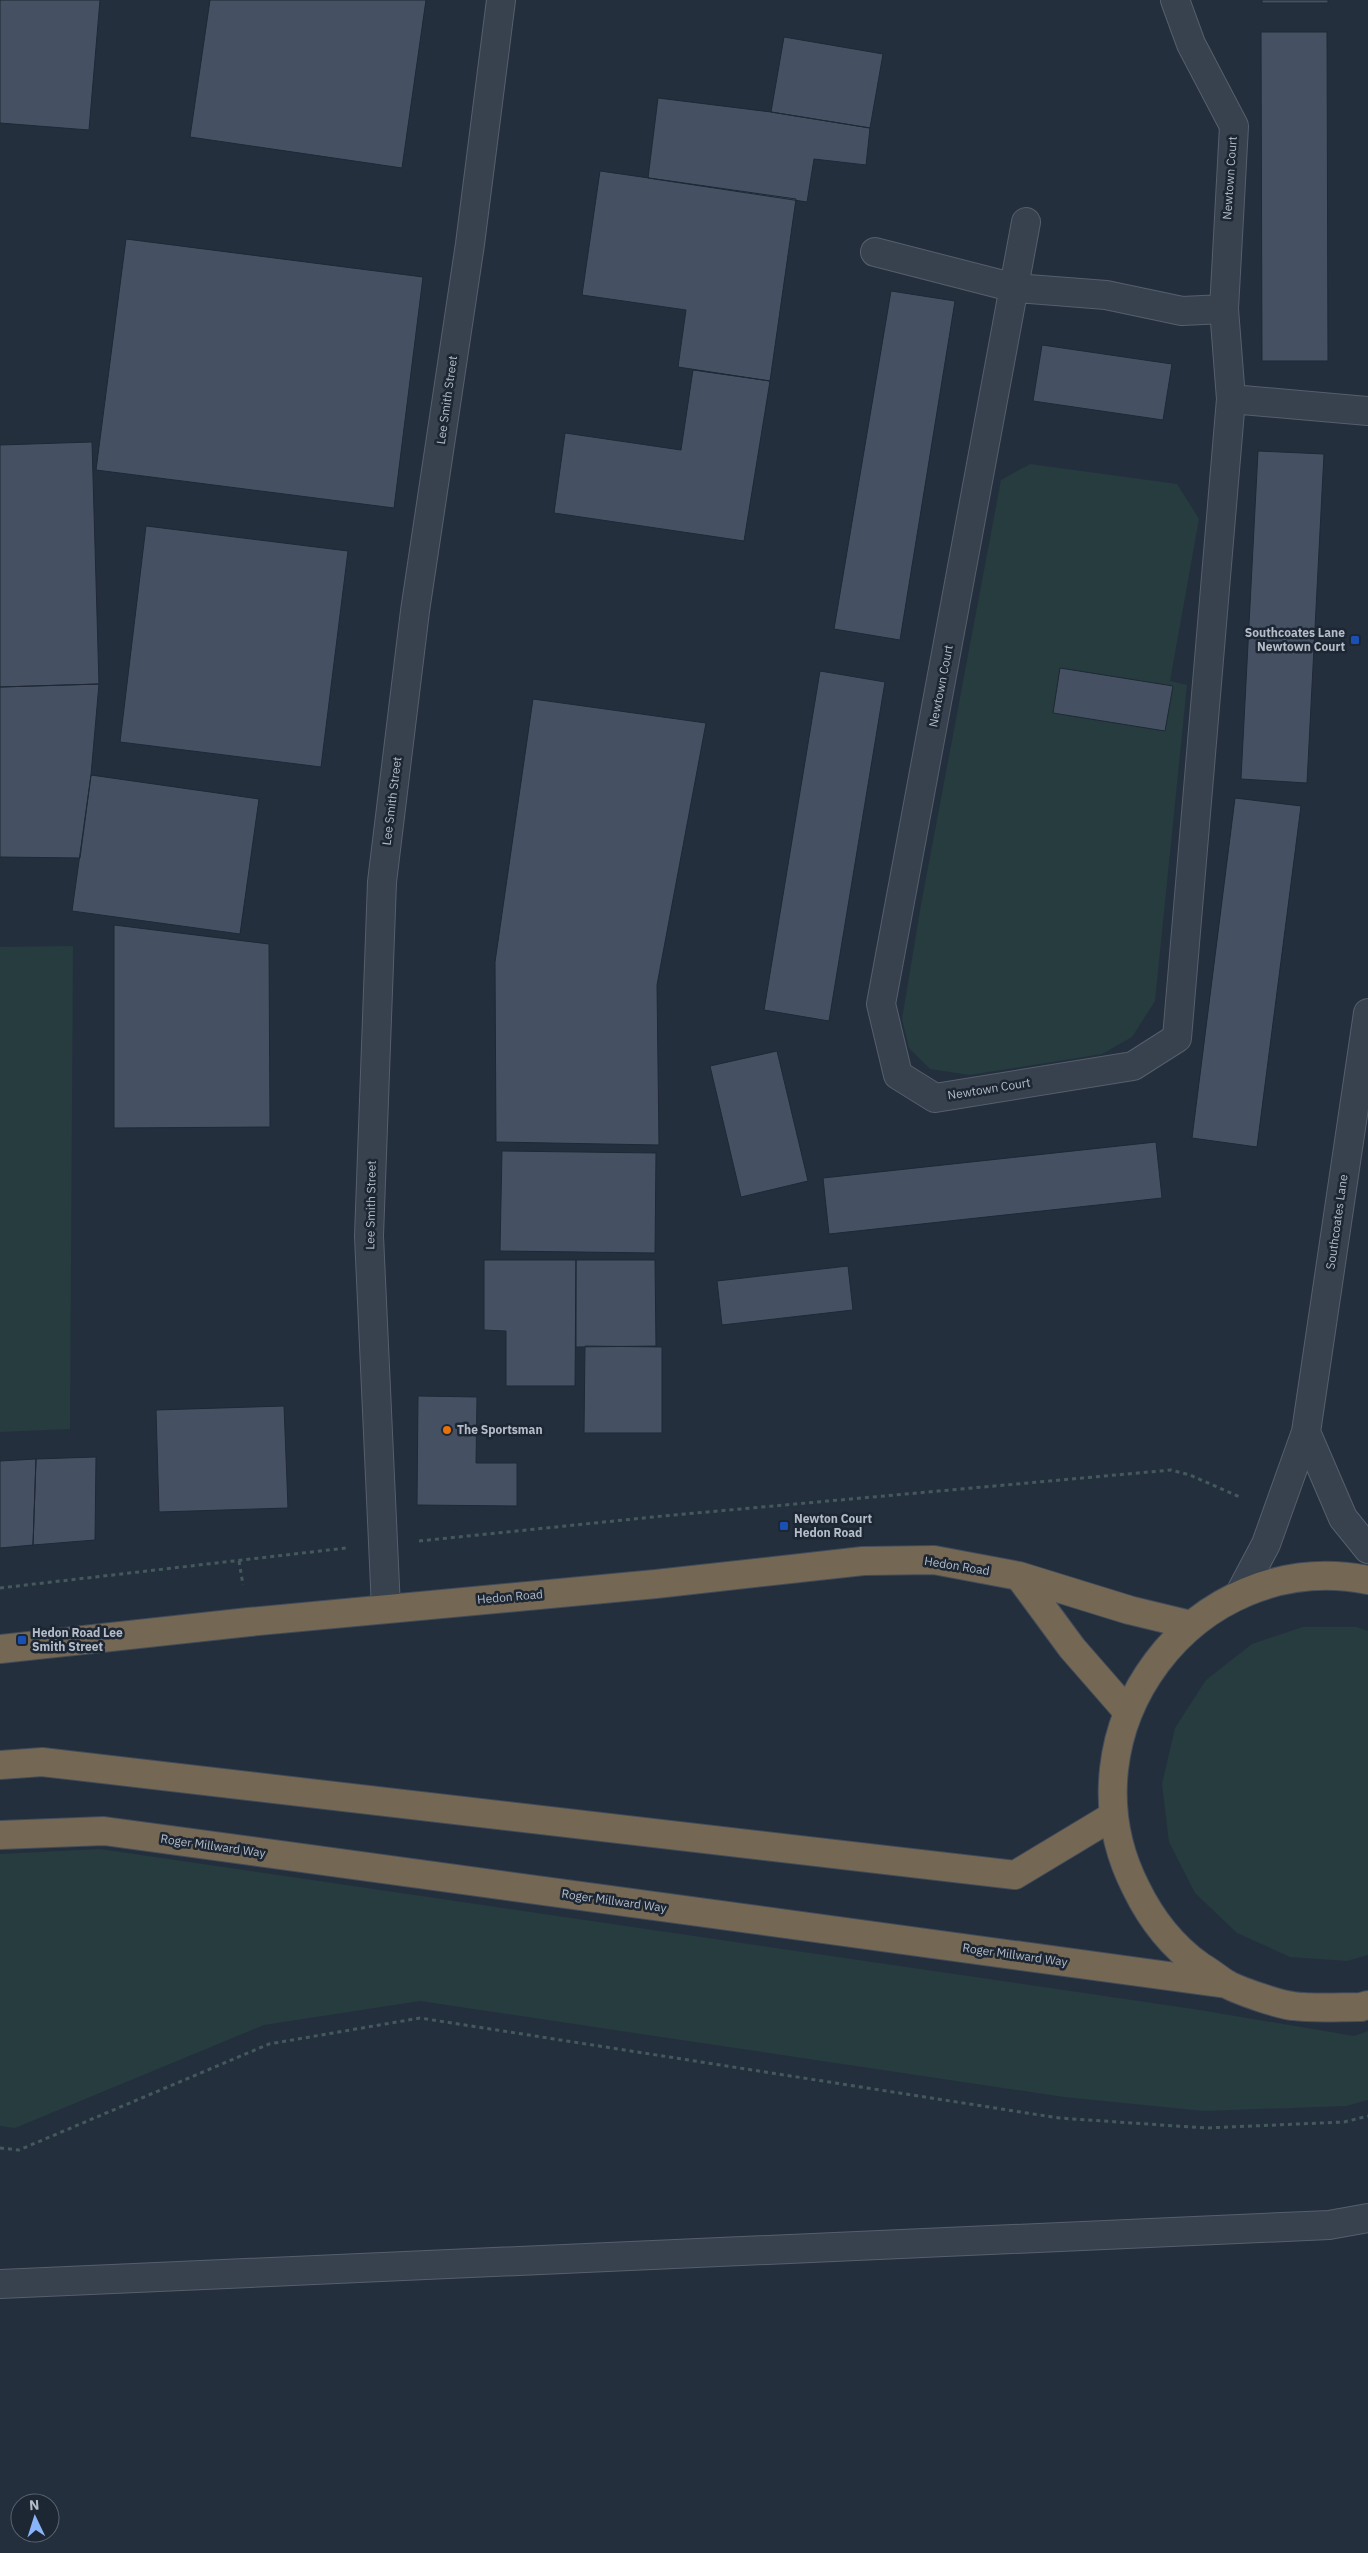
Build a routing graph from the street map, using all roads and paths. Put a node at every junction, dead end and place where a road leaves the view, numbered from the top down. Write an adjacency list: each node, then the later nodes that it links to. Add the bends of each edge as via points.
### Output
1 (501, 0): 12 (street, Lee Smith Street, via 470,244 415,611 382,882 369,1236)
2 (1175, 0): 6 (street, Newtown Court, via 1191,44 1234,126)
3 (1026, 222): 5 (street, Newtown Court)
4 (875, 252): 5 (street)
5 (1015, 288): 6 (street, via 1106,295 1182,311); 7 (street, Newtown Court, via 881,1004 898,1075 935,1098 1133,1066 1177,1038)
6 (1224, 310): 7 (street, Newtown Court)
7 (1231, 399): 8 (street)
8 (1368, 411)
9 (1368, 1013): 10 (street, Southcoates Lane)
10 (1306, 1432): 11 (street, Southcoates Lane); 13 (street, via 1344,1518)
11 (1277, 1513): 12 (path, via 1172,1470); 17 (street, Southcoates Lane, via 1266,1544)
12 (383, 1543): 16 (path); 18 (street, Lee Smith Street)
13 (1368, 1550)
14 (1019, 1576): 18 (highway, Hedon Road, via 934,1560 863,1561 656,1584); 19 (highway, Hedon Road, via 1129,1610); 21 (highway, via 1072,1648)
15 (1368, 1580): 17 (highway, via 1343,1575 1290,1578)
16 (0, 1588)
17 (1239, 1594): 19 (highway)
18 (386, 1608): 20 (highway, Hedon Road)
19 (1191, 1624): 21 (highway, via 1153,1664)
20 (0, 1649)
21 (1127, 1711): 23 (highway, via 1113,1763)
22 (0, 1765): 23 (highway, via 42,1762 1015,1875)
23 (1113, 1816): 25 (highway, via 1125,1867 1149,1914 1184,1954)
24 (0, 1835): 25 (highway, Roger Millward Way, via 104,1831)
25 (1227, 1984): 26 (highway, via 1292,2006 1361,2008)
26 (1368, 2005)
27 (1368, 2116): 28 (path, via 1344,2122 1206,2128 1059,2118 420,2018 269,2044 18,2150)
28 (0, 2148)
29 (1368, 2218): 30 (street, via 1329,2225)
30 (0, 2284)

